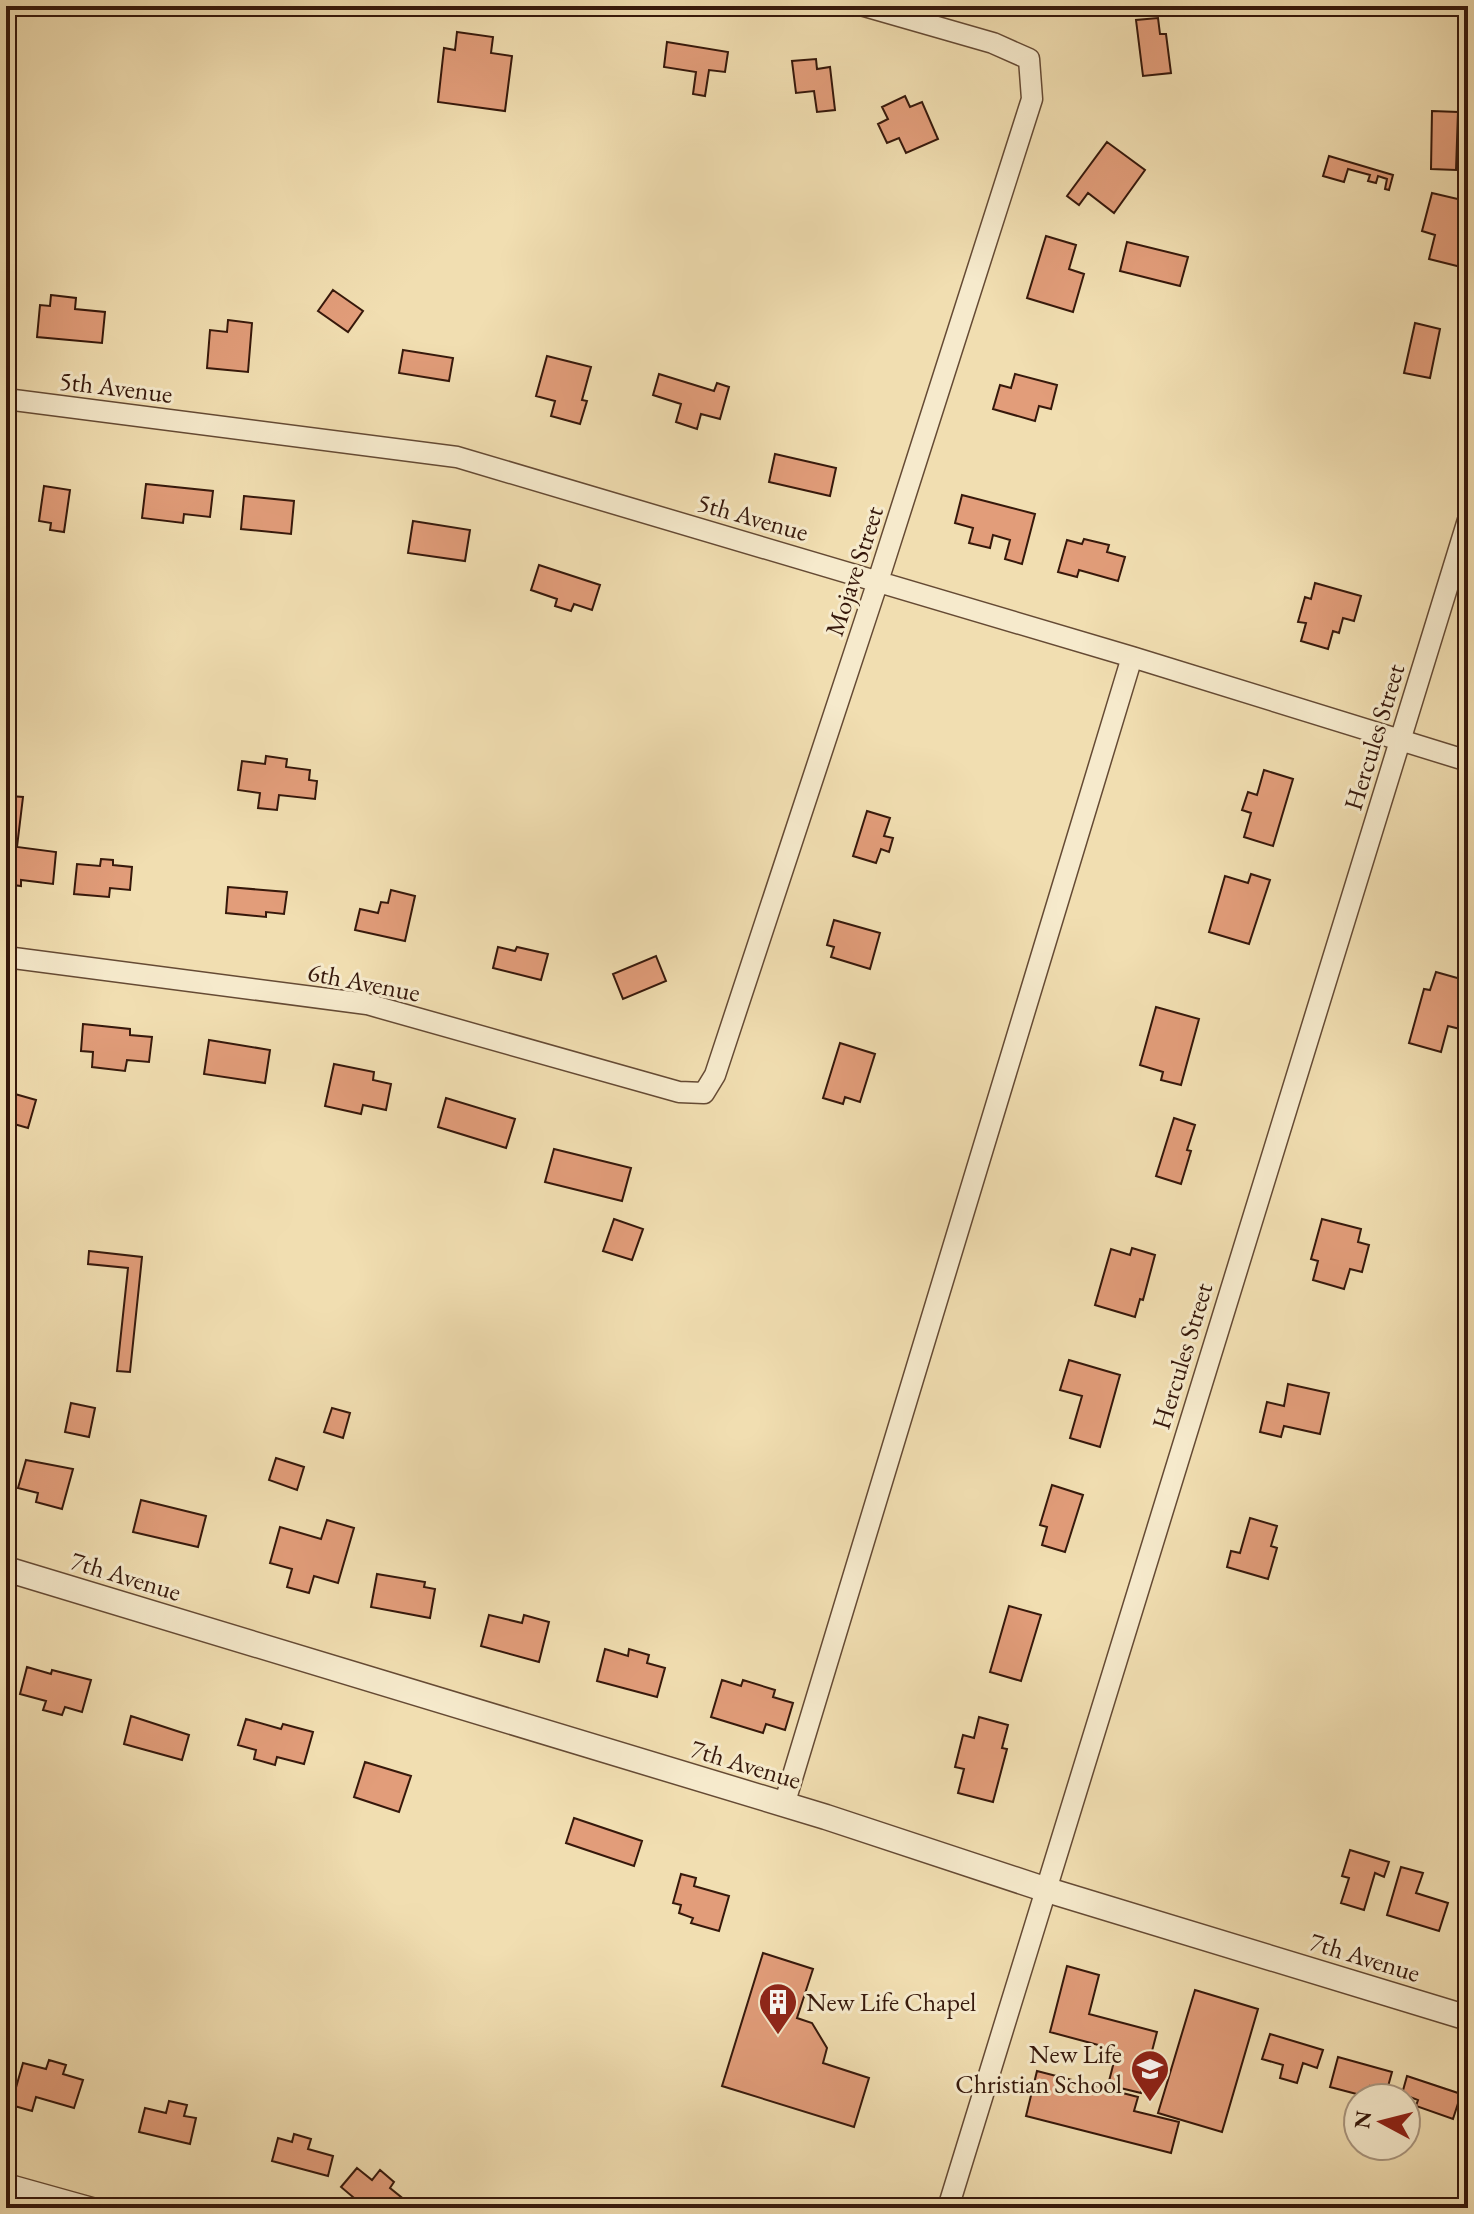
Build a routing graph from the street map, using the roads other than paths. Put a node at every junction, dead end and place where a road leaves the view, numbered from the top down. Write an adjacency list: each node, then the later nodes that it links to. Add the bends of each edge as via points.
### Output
1 (864, 6): 4 (street, Mojave Street, via 993,43 1029,59 1032,99)
2 (6, 399): 4 (street, 5th Avenue, via 457,457)
3 (1468, 520): 6 (street, Hercules Street)
4 (878, 581): 5 (street, 5th Avenue); 9 (street, Mojave Street, via 715,1075)
5 (1132, 657): 6 (street, 5th Avenue); 11 (street)
6 (1401, 741): 7 (street, 5th Avenue); 12 (street, Hercules Street)
7 (1468, 761)
8 (6, 957): 9 (street, 6th Avenue, via 367,1004 679,1092)
9 (704, 1093)
10 (6, 1569): 11 (street, 7th Avenue)
11 (784, 1805): 12 (street, 7th Avenue)
12 (1044, 1889): 13 (street, 7th Avenue); 16 (street, Hercules Street)
13 (1468, 2018)
14 (6, 2184): 15 (street)
15 (92, 2208)
16 (948, 2208)

